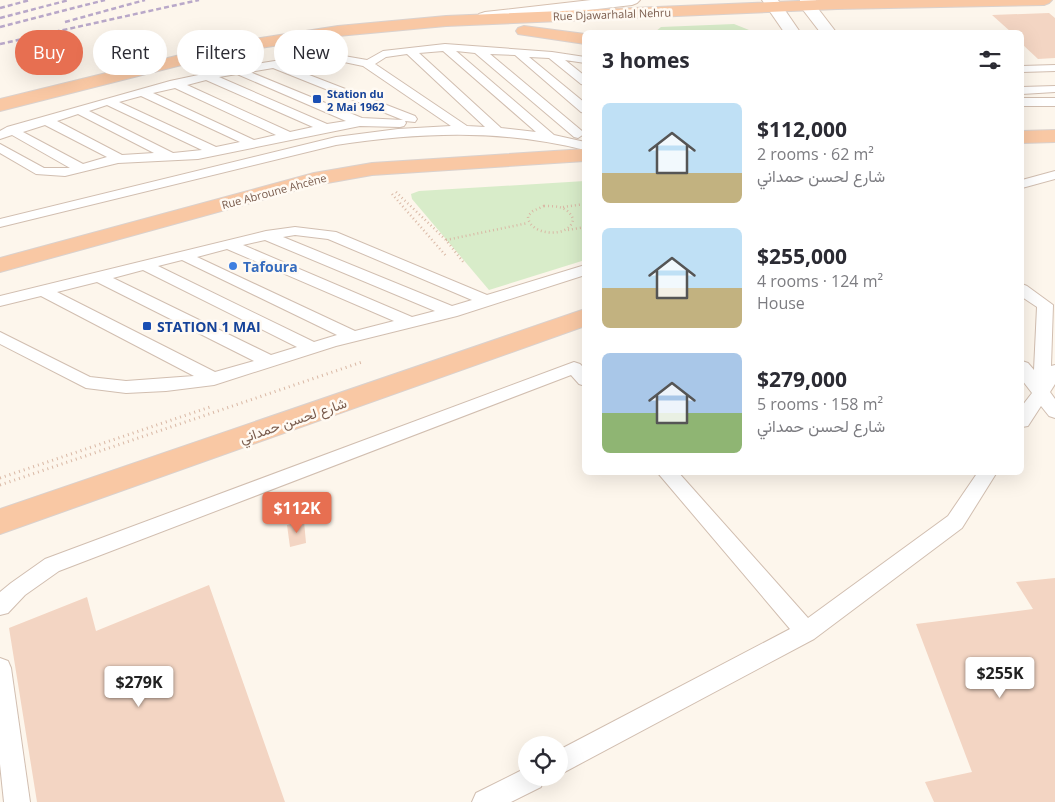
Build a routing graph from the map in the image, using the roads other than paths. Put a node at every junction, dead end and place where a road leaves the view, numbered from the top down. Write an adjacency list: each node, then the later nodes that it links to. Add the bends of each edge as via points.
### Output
1 (632, 0): 5 (main road)
2 (1044, 0): 4 (highway, Rue Djawarhalal Nehru)
3 (772, 3): 4 (highway, Rue Djawarhalal Nehru); 5 (highway, Rue Djawarhalal Nehru); 6 (main road)
4 (808, 3): 7 (main road)
5 (446, 21): 8 (highway); 35 (highway, via 338,31 229,48)
6 (791, 30)
7 (827, 30)
8 (582, 39)
9 (445, 47): 10 (lane); 11 (lane); 50 (lane)
10 (479, 50): 12 (lane); 46 (lane)
11 (410, 51): 17 (lane, via 383,54); 44 (lane)
12 (516, 52): 13 (lane); 36 (lane)
13 (552, 55): 15 (lane); 27 (lane)
14 (348, 60): 17 (lane)
15 (582, 60)
16 (272, 64): 18 (lane); 40 (lane)
17 (368, 64): 43 (lane)
18 (264, 65)
19 (1055, 68): 20 (lane)
20 (1024, 69)
21 (211, 75): 24 (lane)
22 (250, 75): 39 (lane)
23 (328, 75): 41 (lane)
24 (207, 76): 28 (lane); 42 (lane)
25 (1055, 76): 26 (lane)
26 (1024, 78)
27 (582, 80)
28 (174, 84): 31 (lane); 47 (lane)
29 (1055, 89): 30 (lane)
30 (1024, 91)
31 (141, 92): 32 (lane); 51 (lane)
32 (108, 101): 37 (lane); 55 (lane)
33 (1024, 102): 34 (lane)
34 (1055, 102)
35 (0, 105)
36 (582, 106)
37 (78, 110): 38 (lane); 57 (lane)
38 (45, 120): 45 (lane); 58 (lane)
39 (360, 122): 40 (lane); 42 (lane)
40 (425, 125): 41 (lane)
41 (444, 127): 43 (lane)
42 (325, 128): 47 (lane)
43 (466, 130): 44 (lane); 62 (lane, via 383,134 336,141)
44 (496, 130): 50 (lane)
45 (6, 133): 59 (lane)
46 (581, 133): 50 (lane)
47 (289, 136): 51 (lane)
48 (1052, 136): 49 (highway); 53 (highway)
49 (1024, 137)
50 (554, 138): 52 (lane)
51 (253, 144): 55 (lane)
52 (582, 145)
53 (1024, 146)
54 (0, 148): 59 (lane, via 46,172)
55 (215, 152): 57 (lane)
56 (582, 155): 66 (highway, Rue Abroune Ahcène, via 372,170 314,179)
57 (174, 158): 58 (lane)
58 (120, 159): 59 (lane)
59 (82, 169)
60 (1055, 175): 61 (lane)
61 (1024, 183)
62 (0, 223)
63 (266, 235): 64 (lane); 73 (lane, via 295,231 331,235); 74 (lane)
64 (228, 244): 65 (lane); 76 (lane)
65 (182, 256): 67 (lane); 77 (lane)
66 (0, 265)
67 (144, 265): 69 (lane); 79 (lane)
68 (582, 271): 73 (lane)
69 (98, 276): 71 (lane); 80 (lane)
70 (1024, 290): 86 (lane, via 1045,305)
71 (44, 291): 72 (lane); 84 (lane)
72 (0, 301)
73 (486, 301): 74 (lane)
74 (451, 312): 76 (lane)
75 (582, 318): 91 (highway, شارع لحسن حمداني)
76 (408, 321): 77 (lane)
77 (352, 336): 79 (lane)
78 (0, 337): 84 (lane, via 86,382 126,387)
79 (312, 348): 80 (lane)
80 (272, 362): 84 (lane)
81 (581, 370): 92 (lane, via 52,565)
82 (1024, 370): 86 (lane)
83 (1055, 371): 86 (lane)
84 (214, 379)
85 (1024, 388): 86 (lane)
86 (1040, 393): 87 (lane); 88 (lane)
87 (1055, 412)
88 (1024, 419)
89 (669, 475): 93 (lane)
90 (986, 475): 93 (lane, via 955,522)
91 (0, 522)
92 (0, 606)
93 (806, 632): 95 (lane)
94 (0, 668): 97 (lane)
95 (568, 758)
96 (518, 785): 98 (lane)
97 (17, 802)
98 (486, 802)

